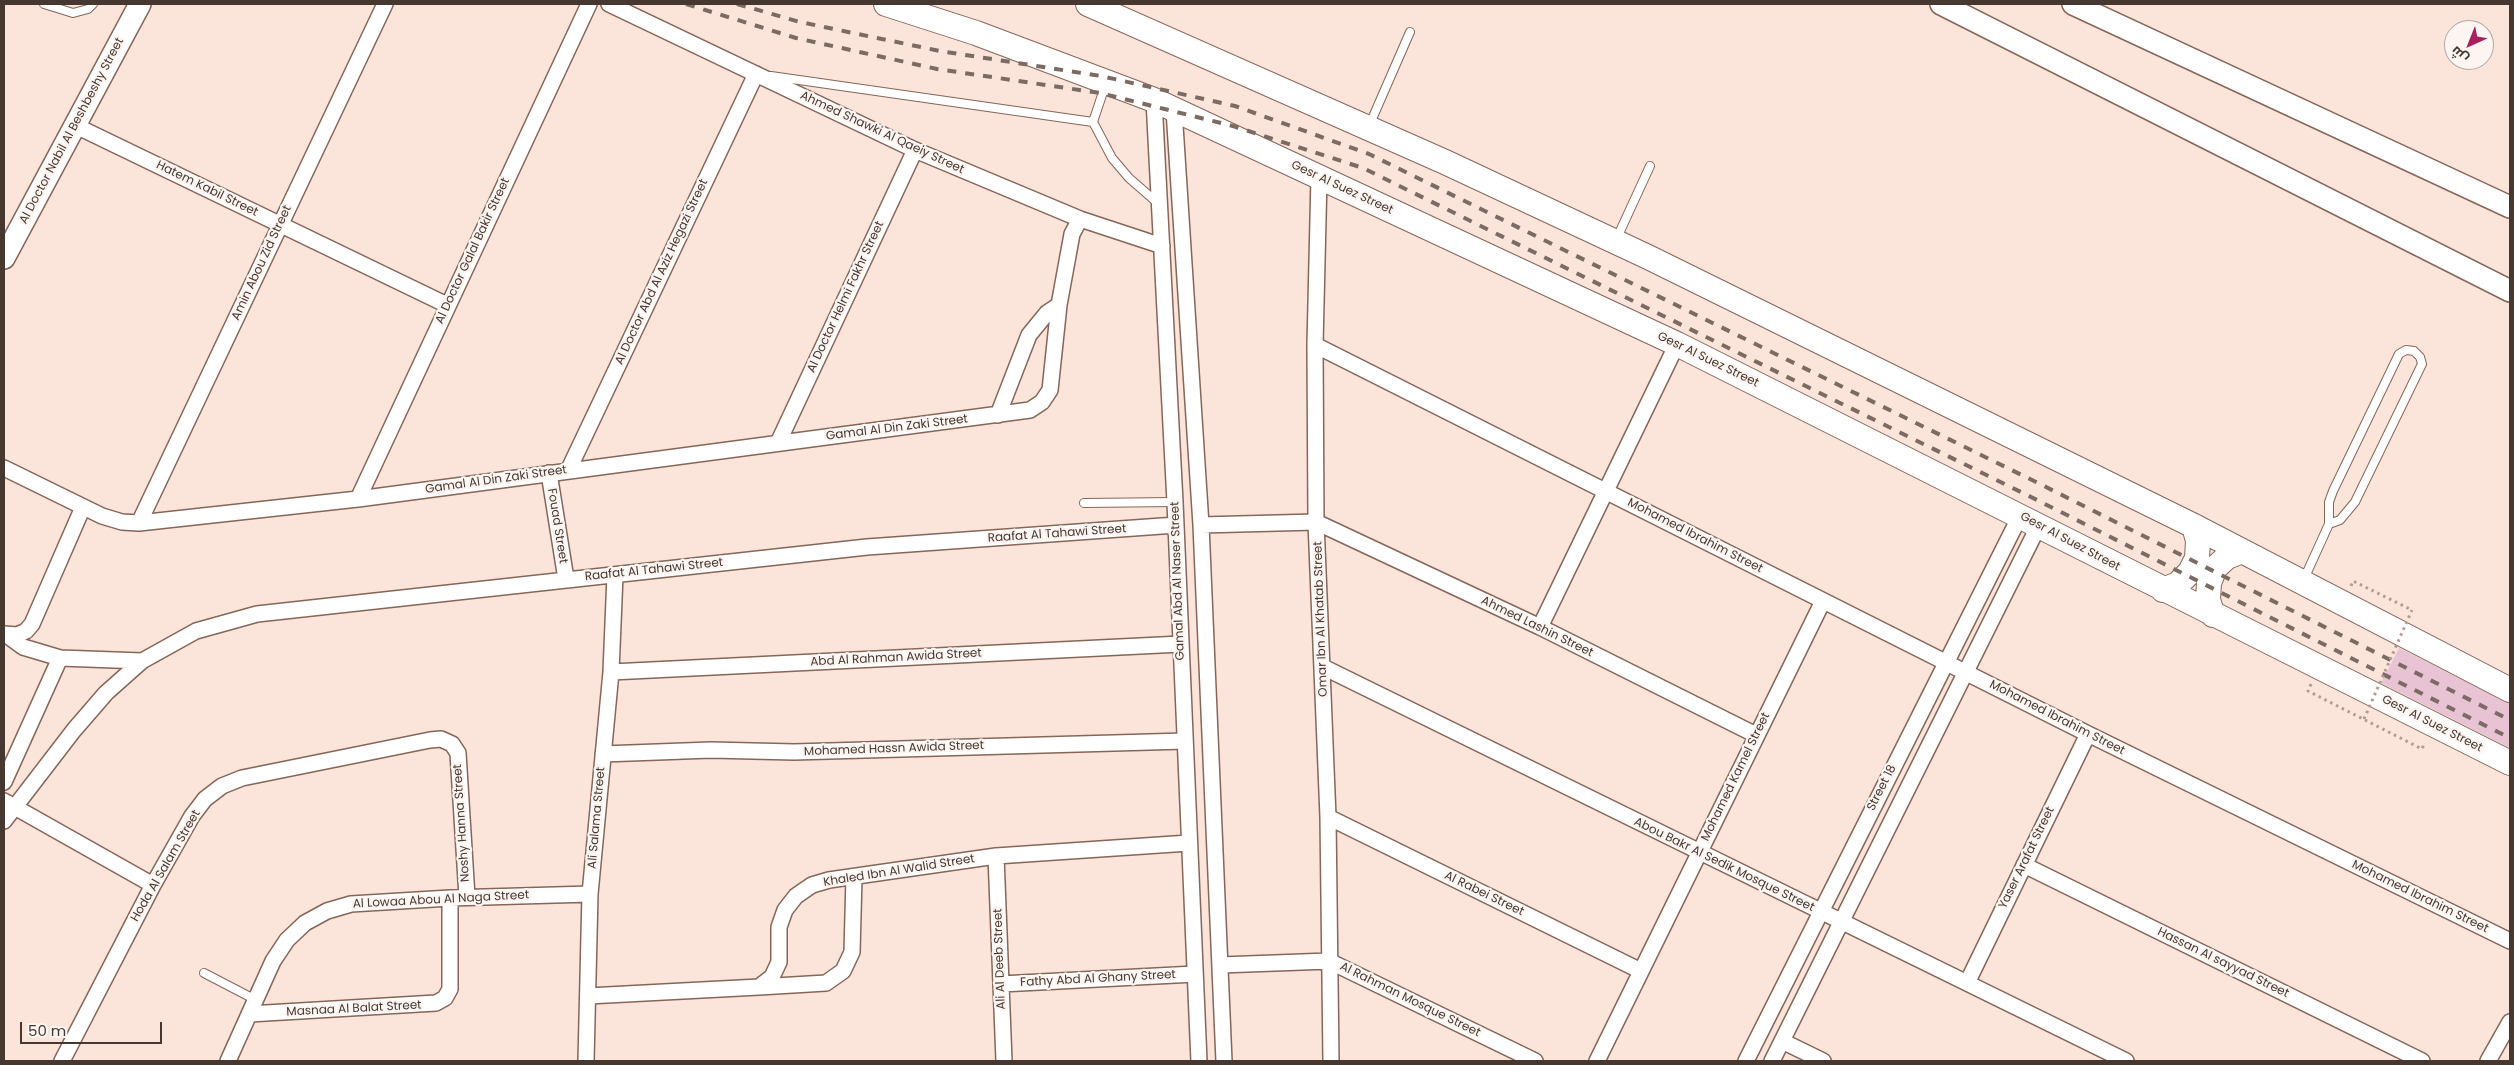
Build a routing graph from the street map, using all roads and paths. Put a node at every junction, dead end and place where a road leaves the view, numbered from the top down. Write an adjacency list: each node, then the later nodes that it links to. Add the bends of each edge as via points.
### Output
1 (44, 4): 2 (lane, via 73,13 88,9)
2 (93, 4)
3 (140, 4): 16 (main road, Al Doctor Nabil Al Beshbeshy Street)
4 (385, 4): 24 (street, Amin Abou Zid Street)
5 (589, 4): 29 (street, Al Doctor Galal Bakir Street)
6 (609, 4): 12 (street, Ahmed Shawki Al Qaeiy Street)
7 (886, 4): 13 (main road, Gesr Al Suez Street)
8 (1088, 4): 17 (main road)
9 (1942, 4): 28 (main road)
10 (2074, 4): 22 (main road)
11 (1410, 32): 17 (lane)
12 (756, 74): 15 (lane); 18 (street, Ahmed Shawki Al Qaeiy Street); 36 (street, Al Doctor Abd Al Aziz Hegazi Street)
13 (1106, 81): 14 (main road, Gesr Al Suez Street); 15 (lane)
14 (1164, 105): 20 (main road, Gesr Al Suez Street); 21 (street, Gamal Abd Al Naser Street); 48 (street, Gamal Abd Al Naser Street)
15 (1093, 122): 21 (lane, via 1112,158)
16 (74, 125): 24 (street, Hatem Kabil Street); 27 (main road, Al Doctor Nabil Al Beshbeshy Street)
17 (1368, 128): 25 (main road)
18 (915, 150): 23 (street, Ahmed Shawki Al Qaeiy Street); 34 (street, Al Doctor Helmi Fakhr Street)
19 (1650, 166): 25 (lane)
20 (1318, 177): 31 (main road, Gesr Al Suez Street); 32 (street, Omar Ibn Al Khatab Street)
21 (1160, 205): 26 (street, Gamal Abd Al Naser Street)
22 (2510, 207)
23 (1080, 219): 26 (street, Ahmed Shawki Al Qaeiy Street); 30 (street, Gamal Al Din Zaki Street, via 1072,234)
24 (280, 224): 29 (street, Hatem Kabil Street); 45 (street, Amin Abou Zid Street)
25 (1616, 242): 49 (main road)
26 (1162, 246): 40 (street, Gamal Abd Al Naser Street)
27 (4, 258)
28 (2510, 291)
29 (448, 305): 39 (street, Al Doctor Galal Bakir Street)
30 (1059, 305): 33 (street, via 1047,313 1029,335); 33 (street, Gamal Al Din Zaki Street, via 1050,390 1042,402 1030,410)
31 (1676, 344): 38 (street); 43 (main road, Gesr Al Suez Street)
32 (1315, 345): 38 (street, Mohamed Ibrahim Street); 44 (street, Omar Ibn Al Khatab Street)
33 (998, 415): 34 (street, Gamal Al Din Zaki Street)
34 (778, 443): 36 (street, Gamal Al Din Zaki Street)
35 (4, 468): 42 (street, Gamal Al Din Zaki Street)
36 (568, 470): 37 (street, Gamal Al Din Zaki Street)
37 (549, 473): 39 (street, Gamal Al Din Zaki Street); 52 (street, Fouad Street)
38 (1606, 491): 56 (street, Mohamed Ibrahim Street); 58 (street)
39 (358, 498): 45 (street, Gamal Al Din Zaki Street)
40 (1175, 502): 41 (lane); 47 (street, Gamal Abd Al Naser Street)
41 (1084, 503)
42 (83, 507): 45 (street, Gamal Al Din Zaki Street, via 122,522); 59 (street, via 32,624 26,631)
43 (2029, 520): 55 (main road, Gesr Al Suez Street); 63 (street, Street 18); 66 (street, Street 18)
44 (1316, 522): 48 (street); 58 (street, Ahmed Lashin Street); 64 (street, Omar Ibn Al Khatab Street)
45 (139, 524)
46 (2329, 524): 46 (lane, via 2340,520 2355,502 2422,364 2414,351 2406,350 2399,354 2332,491); 53 (lane)
47 (1176, 525): 51 (street, Raafat Al Tahawi Street, via 867,548); 60 (street, Gamal Abd Al Naser Street)
48 (1201, 525): 94 (street, Gamal Abd Al Naser Street)
49 (2194, 526): 50 (main road); 55 (main road, via 2198,541 2197,558 2190,572 2178,584)
50 (2242, 551): 53 (main road); 57 (main road, via 2227,557 2216,568 2209,583 2208,600)
51 (615, 575): 52 (street, Raafat Al Tahawi Street); 65 (street, Ali Salama Street)
52 (566, 580): 62 (street, Raafat Al Tahawi Street, via 257,614 196,631)
53 (2303, 581): 67 (main road)
54 (2353, 581): 69 (path, bridge, via 2412,610)
55 (2163, 590): 57 (main road, Gesr Al Suez Street)
56 (1822, 601): 63 (street, Mohamed Ibrahim Street); 71 (street, Mohamed Kamel Street)
57 (2213, 616): 76 (main road, Gesr Al Suez Street, via 2320,666)
58 (1540, 627): 71 (street, Ahmed Lashin Street)
59 (6, 635): 61 (street, via 23,647)
60 (1181, 644): 65 (street, Abd Al Rahman Awida Street); 73 (street, Gamal Abd Al Naser Street)
61 (60, 658): 62 (street); 77 (street)
62 (142, 661): 78 (street, Raafat Al Tahawi Street, via 106,693)
63 (1946, 662): 66 (street, Mohamed Ibrahim Street); 90 (street, Street 18)
64 (1323, 667): 79 (street, Omar Ibn Al Khatab Street); 82 (street, Abou Bakr Al Sedik Mosque Street)
65 (611, 672): 75 (street, Ali Salama Street)
66 (1965, 672): 70 (street, Mohamed Ibrahim Street); 91 (street, Street 18)
67 (2510, 690)
68 (2308, 691): 69 (path)
69 (2364, 719): 74 (path)
70 (2088, 734): 84 (street, Yaser Arafat Street); 92 (street, Mohamed Ibrahim Street)
71 (1756, 735): 82 (street, Mohamed Kamel Street)
72 (430, 740): 86 (street, Hoda Al Salam Street, via 242,778 222,786 205,799 192,816); 88 (street, Noshy Hanna Street, via 441,739 452,744 458,753)
73 (1185, 741): 75 (street, Mohamed Hassn Awida Street); 81 (street, Gamal Abd Al Naser Street)
74 (2422, 748)
75 (603, 754): 87 (street, Ali Salama Street)
76 (2510, 763)
77 (4, 782)
78 (9, 804): 80 (street, Raafat Al Tahawi Street); 86 (street)
79 (1328, 817): 93 (street, Omar Ibn Al Khatab Street); 95 (street, Al Rabei Street)
80 (4, 821)
81 (1189, 843): 83 (street, Khaled Ibn Al Walid Street); 97 (street, Gamal Abd Al Naser Street)
82 (1698, 853): 90 (street, Abou Bakr Al Sedik Mosque Street); 95 (street, Mohamed Kamel Street)
83 (996, 856): 85 (street, Khaled Ibn Al Walid Street); 99 (street, Ali Al Deeb Street)
84 (2024, 865): 98 (street, Yaser Arafat Street); 119 (street, Hassan Al sayyad Street)
85 (854, 877): 100 (street, Khaled Ibn Al Walid Street, via 812,886 796,896 785,910 779,927 779,962 772,977); 100 (street, via 852,952 843,971 826,982)
86 (153, 885): 106 (street, Hoda Al Salam Street)
87 (590, 894): 88 (street, Al Lowaa Abou Al Naga Street); 101 (street, Ali Salama Street)
88 (467, 897): 89 (street, Al Lowaa Abou Al Naga Street)
89 (450, 898): 102 (street, Al Lowaa Abou Al Naga Street, via 351,904 327,911 305,923 287,940 273,961); 103 (street, Masnaa Al Balat Street, via 450,989 445,998 436,1003)
90 (1819, 912): 91 (street, Abou Bakr Al Sedik Mosque Street); 115 (street, Street 18)
91 (1841, 922): 98 (street, Abou Bakr Al Sedik Mosque Street); 105 (street, Street 18)
92 (2510, 940)
93 (1329, 961): 94 (street, Al Rahman Mosque Street); 112 (street, Omar Ibn Al Khatab Street); 113 (street, Al Rahman Mosque Street)
94 (1220, 965): 111 (street, Gamal Abd Al Naser Street)
95 (1641, 971): 114 (street, Mohamed Kamel Street)
96 (204, 973): 102 (lane)
97 (1195, 974): 99 (street, Fathy Abd Al Ghany Street); 110 (street, Gamal Abd Al Naser Street)
98 (1966, 983): 118 (street, Abou Bakr Al Sedik Mosque Street)
99 (1001, 984): 109 (street, Ali Al Deeb Street)
100 (759, 986): 101 (street)
101 (588, 996): 108 (street, Ali Salama Street)
102 (256, 1000): 103 (street, Al Lowaa Abou Al Naga Street)
103 (250, 1014): 107 (street, Al Lowaa Abou Al Naga Street)
104 (2510, 1022): 120 (street)
105 (1782, 1041): 116 (street, Street 18); 117 (street)
106 (62, 1061)
107 (228, 1061)
108 (586, 1061)
109 (1004, 1061)
110 (1198, 1061)
111 (1224, 1061)
112 (1331, 1061)
113 (1535, 1061)
114 (1597, 1061)
115 (1746, 1061)
116 (1772, 1061)
117 (1823, 1061)
118 (2126, 1061)
119 (2422, 1061)
120 (2488, 1061)

